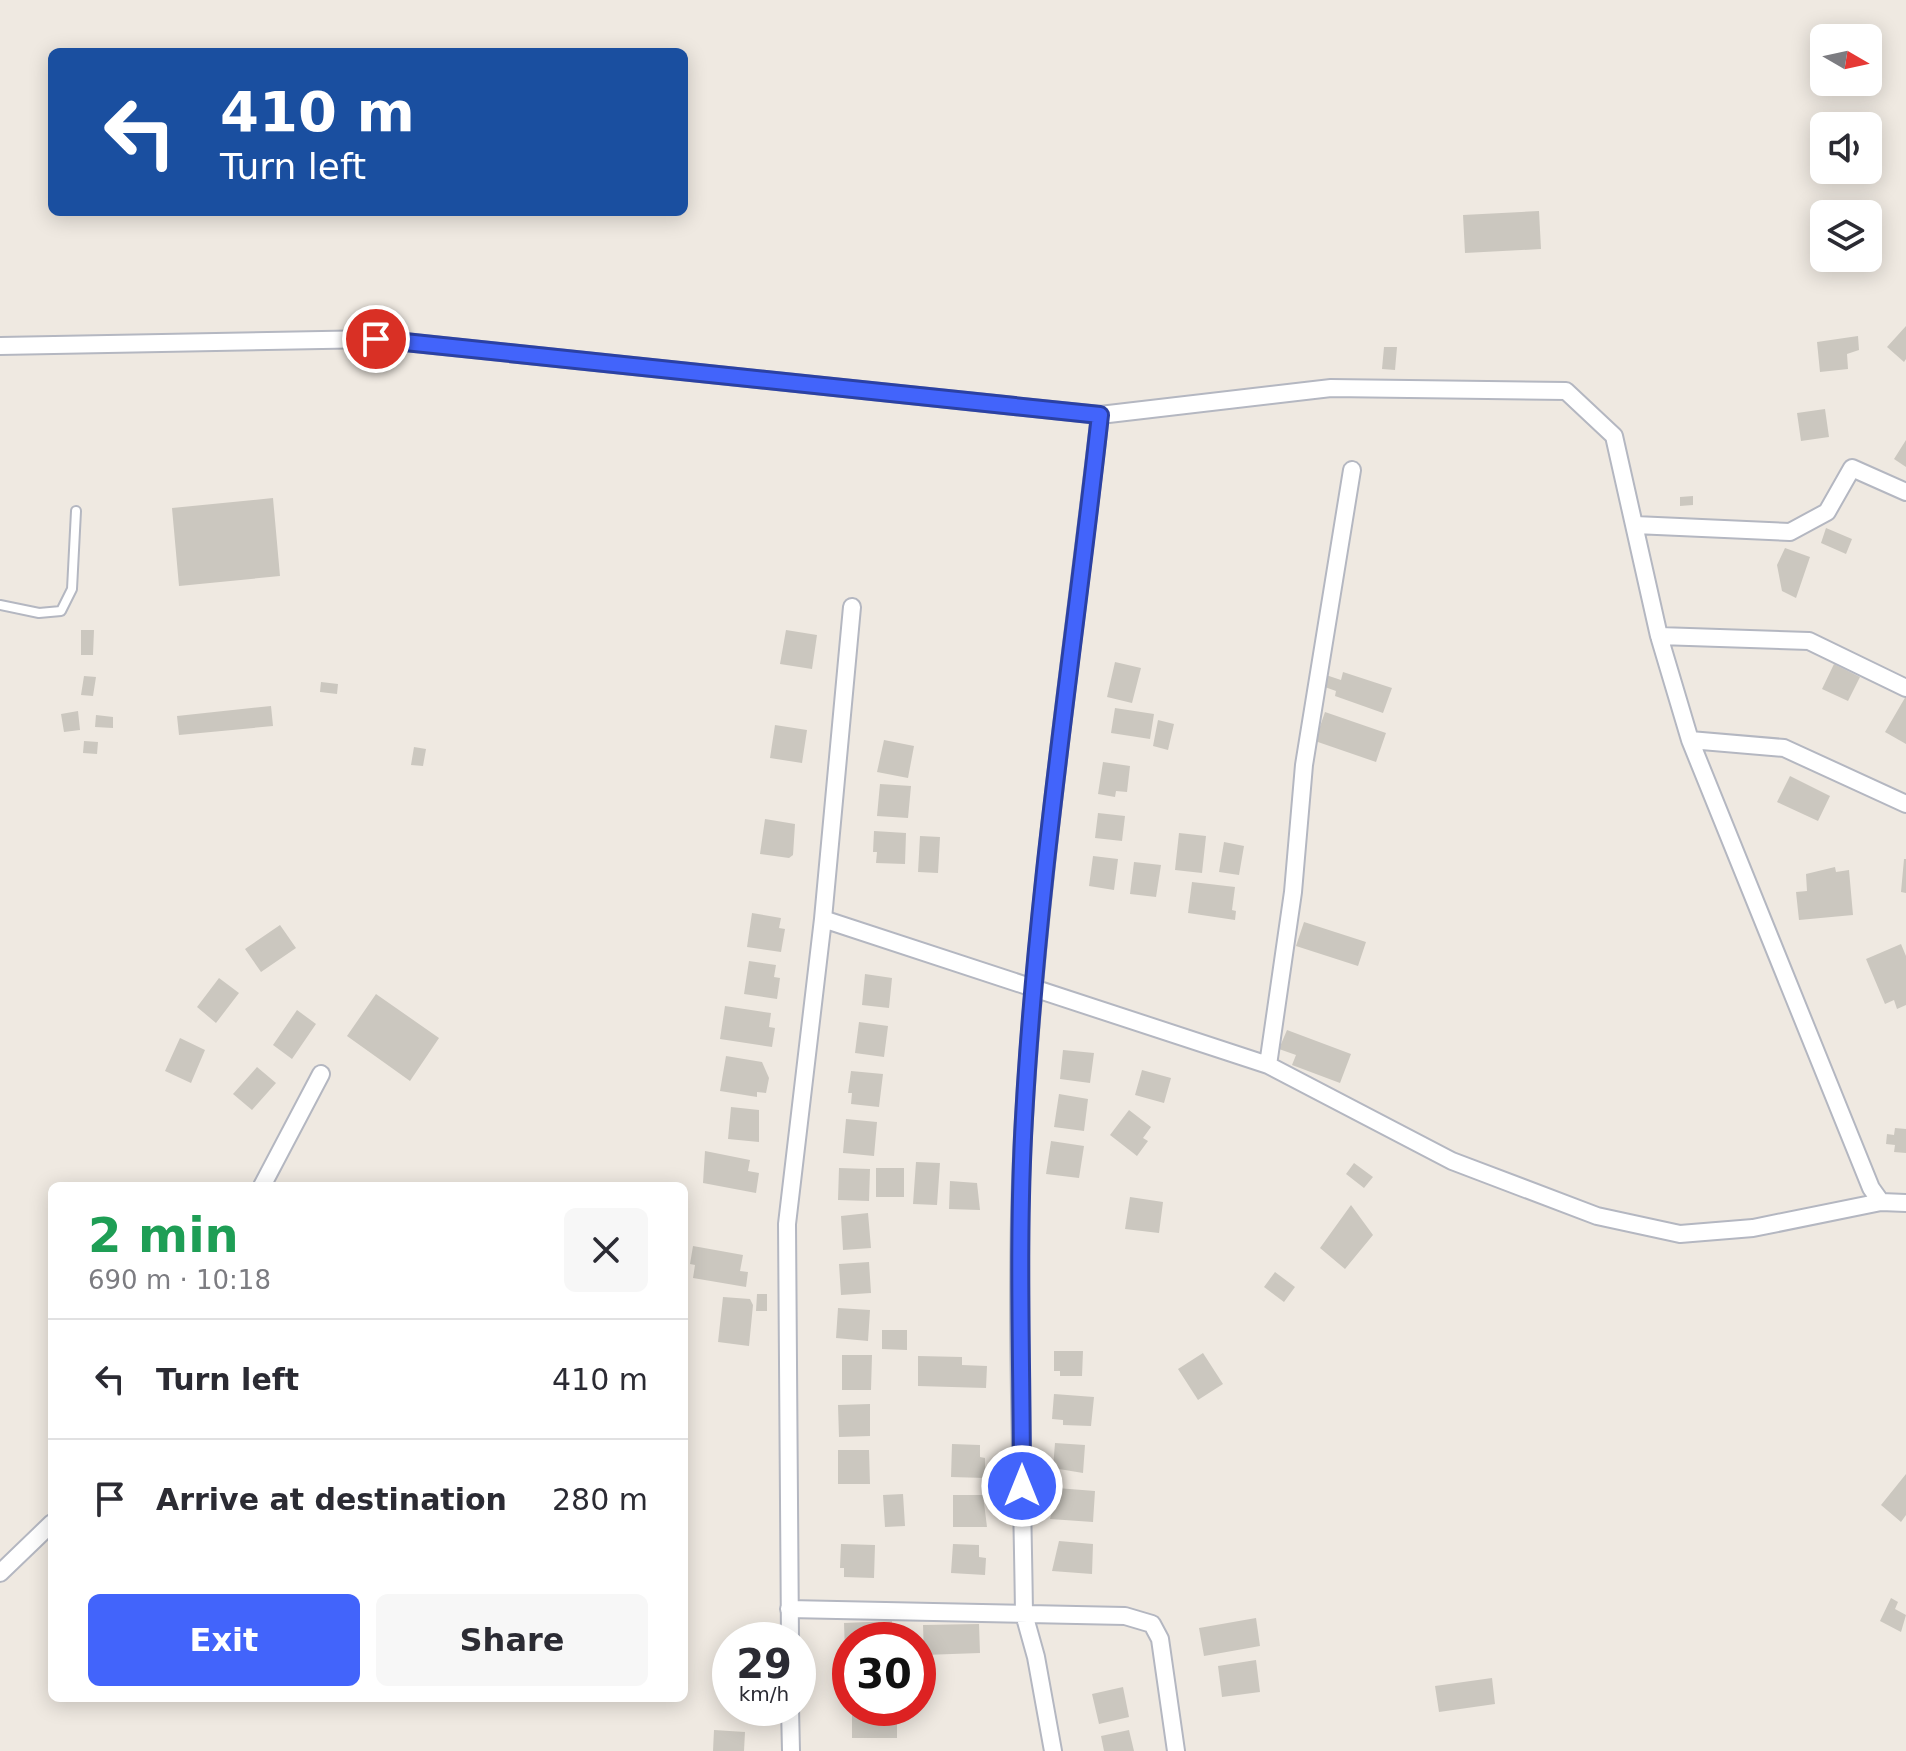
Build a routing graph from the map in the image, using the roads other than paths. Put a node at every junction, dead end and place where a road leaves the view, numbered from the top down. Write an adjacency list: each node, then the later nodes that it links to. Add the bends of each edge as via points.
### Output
1 (0, 346): 2 (street, via 376,339)
2 (1100, 415): 6 (street, via 1331,388 1566,391 1614,436); 14 (street)
3 (1352, 470): 15 (street, via 1304,765 1293,892)
4 (1906, 492): 6 (street, via 1852,468 1827,512 1790,532)
5 (76, 511): 7 (lane, via 72,589 61,611 39,613)
6 (1635, 525): 9 (street)
7 (0, 605)
8 (852, 607): 13 (street)
9 (1659, 636): 10 (street, via 1809,641); 11 (street)
10 (1906, 688)
11 (1690, 740): 12 (street, via 1784,748); 18 (street)
12 (1906, 804)
13 (823, 919): 14 (street); 22 (street, via 787,1224)
14 (1033, 991): 15 (street); 23 (street, via 1020,1281)
15 (1268, 1065): 18 (street, via 1452,1161 1597,1216 1680,1234 1753,1228)
16 (321, 1074): 17 (street)
17 (264, 1182)
18 (1881, 1202): 19 (street)
19 (1906, 1203)
20 (48, 1527): 21 (street)
21 (0, 1573)
22 (789, 1609): 23 (street); 24 (street)
23 (1024, 1614): 27 (street); 28 (street, via 1125,1616 1152,1624 1160,1639)
24 (789, 1622)
25 (790, 1726): 26 (street)
26 (791, 1751)
27 (1053, 1751)
28 (1176, 1751)

